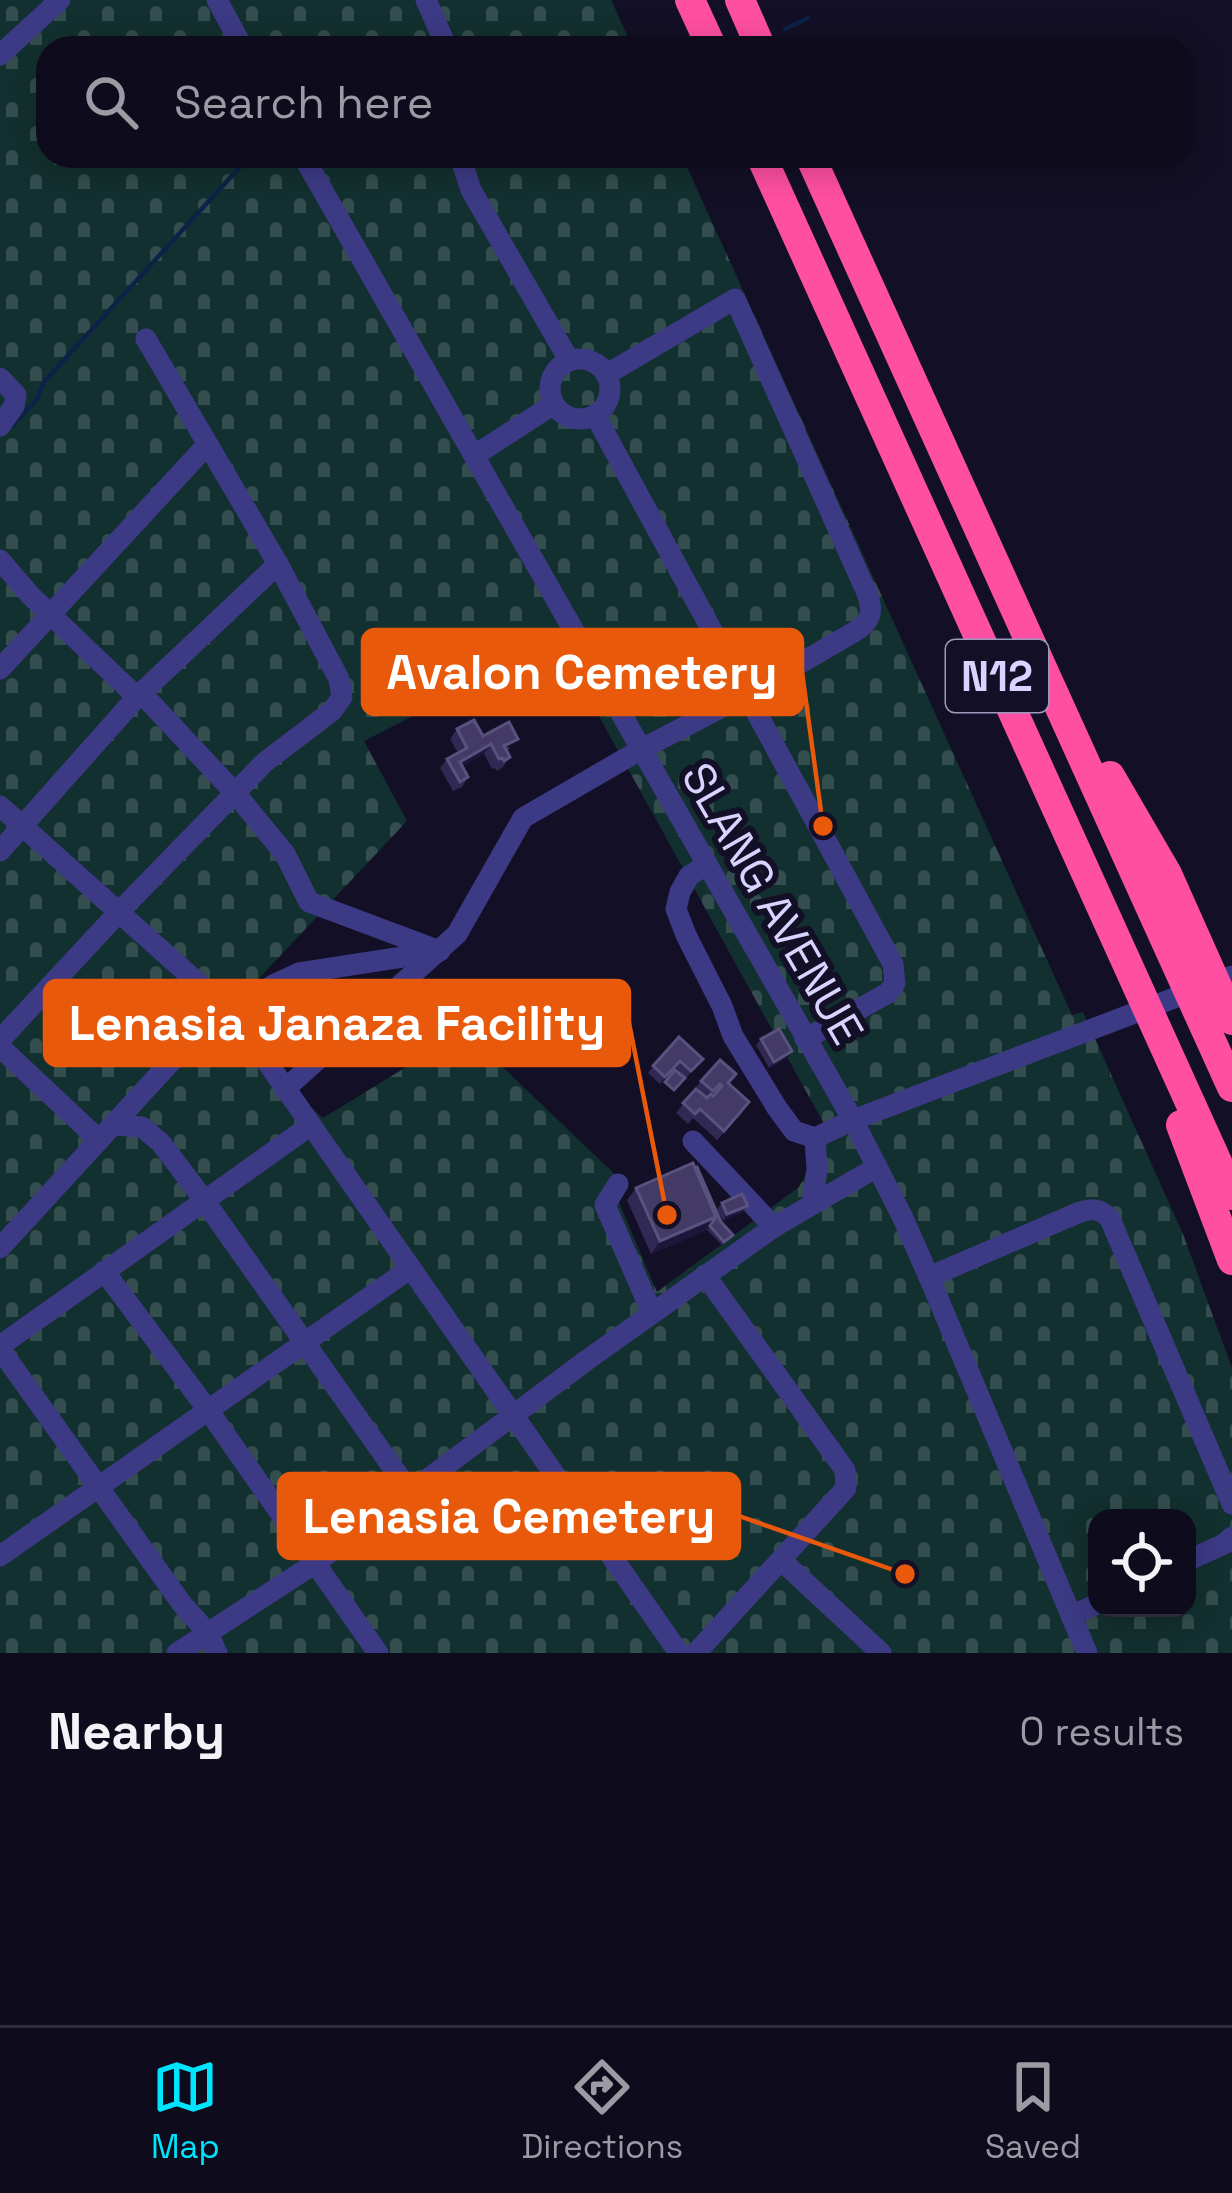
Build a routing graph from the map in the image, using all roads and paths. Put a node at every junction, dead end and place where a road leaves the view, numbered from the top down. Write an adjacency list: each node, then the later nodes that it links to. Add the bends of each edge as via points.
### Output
1 (33, 0): 7 (lane)
2 (60, 0): 7 (lane)
3 (217, 0): 8 (lane)
4 (425, 0): 9 (lane)
5 (690, 0): 10 (highway)
6 (740, 0): 11 (highway)
7 (33, 24): 12 (lane)
8 (236, 36)
9 (442, 36)
10 (706, 36)
11 (756, 36)
12 (0, 55)
13 (310, 168): 25 (lane, SLANG AVENUE)
14 (464, 168): 18 (lane)
15 (766, 168): 40 (highway, N12)
16 (815, 168): 29 (highway, N12)
17 (146, 339): 24 (lane)
18 (569, 360): 19 (lane, via 589,359); 21 (lane, via 550,382)
19 (607, 374): 22 (lane, via 608,400); 31 (lane, via 735,298 867,593 866,625)
20 (0, 378): 23 (lane, via 16,395)
21 (554, 404): 22 (lane, via 576,419); 25 (lane)
22 (595, 416): 31 (lane)
23 (0, 426)
24 (207, 445): 27 (lane); 28 (lane)
25 (475, 455): 33 (lane, SLANG AVENUE)
26 (0, 560): 28 (lane)
27 (278, 564): 32 (lane); 34 (lane, via 342,697)
28 (51, 614): 30 (lane); 32 (lane)
29 (1020, 620): 44 (highway, via 1167,874); 47 (highway, N12)
30 (0, 669)
31 (747, 694): 33 (lane); 45 (lane, via 896,974 888,993)
32 (137, 698): 34 (lane, via 146,698); 36 (lane)
33 (640, 749): 38 (lane, SLANG AVENUE); 41 (lane, via 524,818 458,934)
34 (235, 793): 39 (lane); 41 (lane, via 285,854 308,902)
35 (0, 806): 36 (lane)
36 (22, 826): 37 (lane); 39 (lane)
37 (0, 851)
38 (706, 865): 45 (lane, SLANG AVENUE); 52 (lane, via 680,892 676,909 686,935 777,1108 794,1131)
39 (119, 912): 43 (lane); 46 (lane)
40 (1104, 912): 56 (highway, N12); 61 (highway)
41 (440, 951): 43 (lane, via 299,973); 48 (lane)
42 (1232, 976): 49 (lane)
43 (229, 1011): 48 (lane); 51 (lane)
44 (1232, 1019)
45 (805, 1039): 49 (lane, SLANG AVENUE)
46 (0, 1044): 51 (lane)
47 (1232, 1087)
48 (285, 1089): 50 (lane)
49 (853, 1120): 52 (lane); 54 (lane, SLANG AVENUE)
50 (311, 1125): 57 (lane); 62 (lane)
51 (106, 1132): 57 (lane, via 142,1127); 60 (lane)
52 (815, 1138): 58 (lane)
53 (693, 1141): 59 (lane)
54 (877, 1168): 58 (lane); 65 (lane, SLANG AVENUE)
55 (618, 1184): 66 (lane, via 604,1205)
56 (1232, 1195)
57 (204, 1200): 63 (lane); 67 (lane)
58 (812, 1204): 59 (lane)
59 (773, 1227): 64 (lane)
60 (0, 1248)
61 (1232, 1260)
62 (411, 1268): 67 (lane); 70 (lane)
63 (104, 1271): 68 (lane); 69 (lane)
64 (705, 1275): 66 (lane); 77 (lane, via 845,1470 846,1488)
65 (929, 1277): 73 (lane, via 1080,1212 1105,1214); 80 (lane, SLANG AVENUE)
66 (652, 1313): 70 (lane)
67 (304, 1343): 69 (lane); 72 (lane)
68 (0, 1348): 71 (lane)
69 (208, 1410): 71 (lane); 78 (lane)
70 (514, 1415): 72 (lane); 84 (lane)
71 (99, 1487): 75 (lane); 81 (lane)
72 (410, 1492): 78 (lane)
73 (1232, 1504)
74 (1232, 1537): 76 (lane)
75 (0, 1556)
76 (1196, 1558)
77 (782, 1561): 85 (lane); 86 (lane)
78 (314, 1564): 81 (lane); 83 (lane)
79 (1088, 1608): 80 (lane)
80 (1071, 1616): 87 (lane, SLANG AVENUE)
81 (213, 1643): 82 (lane)
82 (177, 1653)
83 (378, 1653)
84 (679, 1653)
85 (696, 1653)
86 (881, 1653)
87 (1087, 1653)

